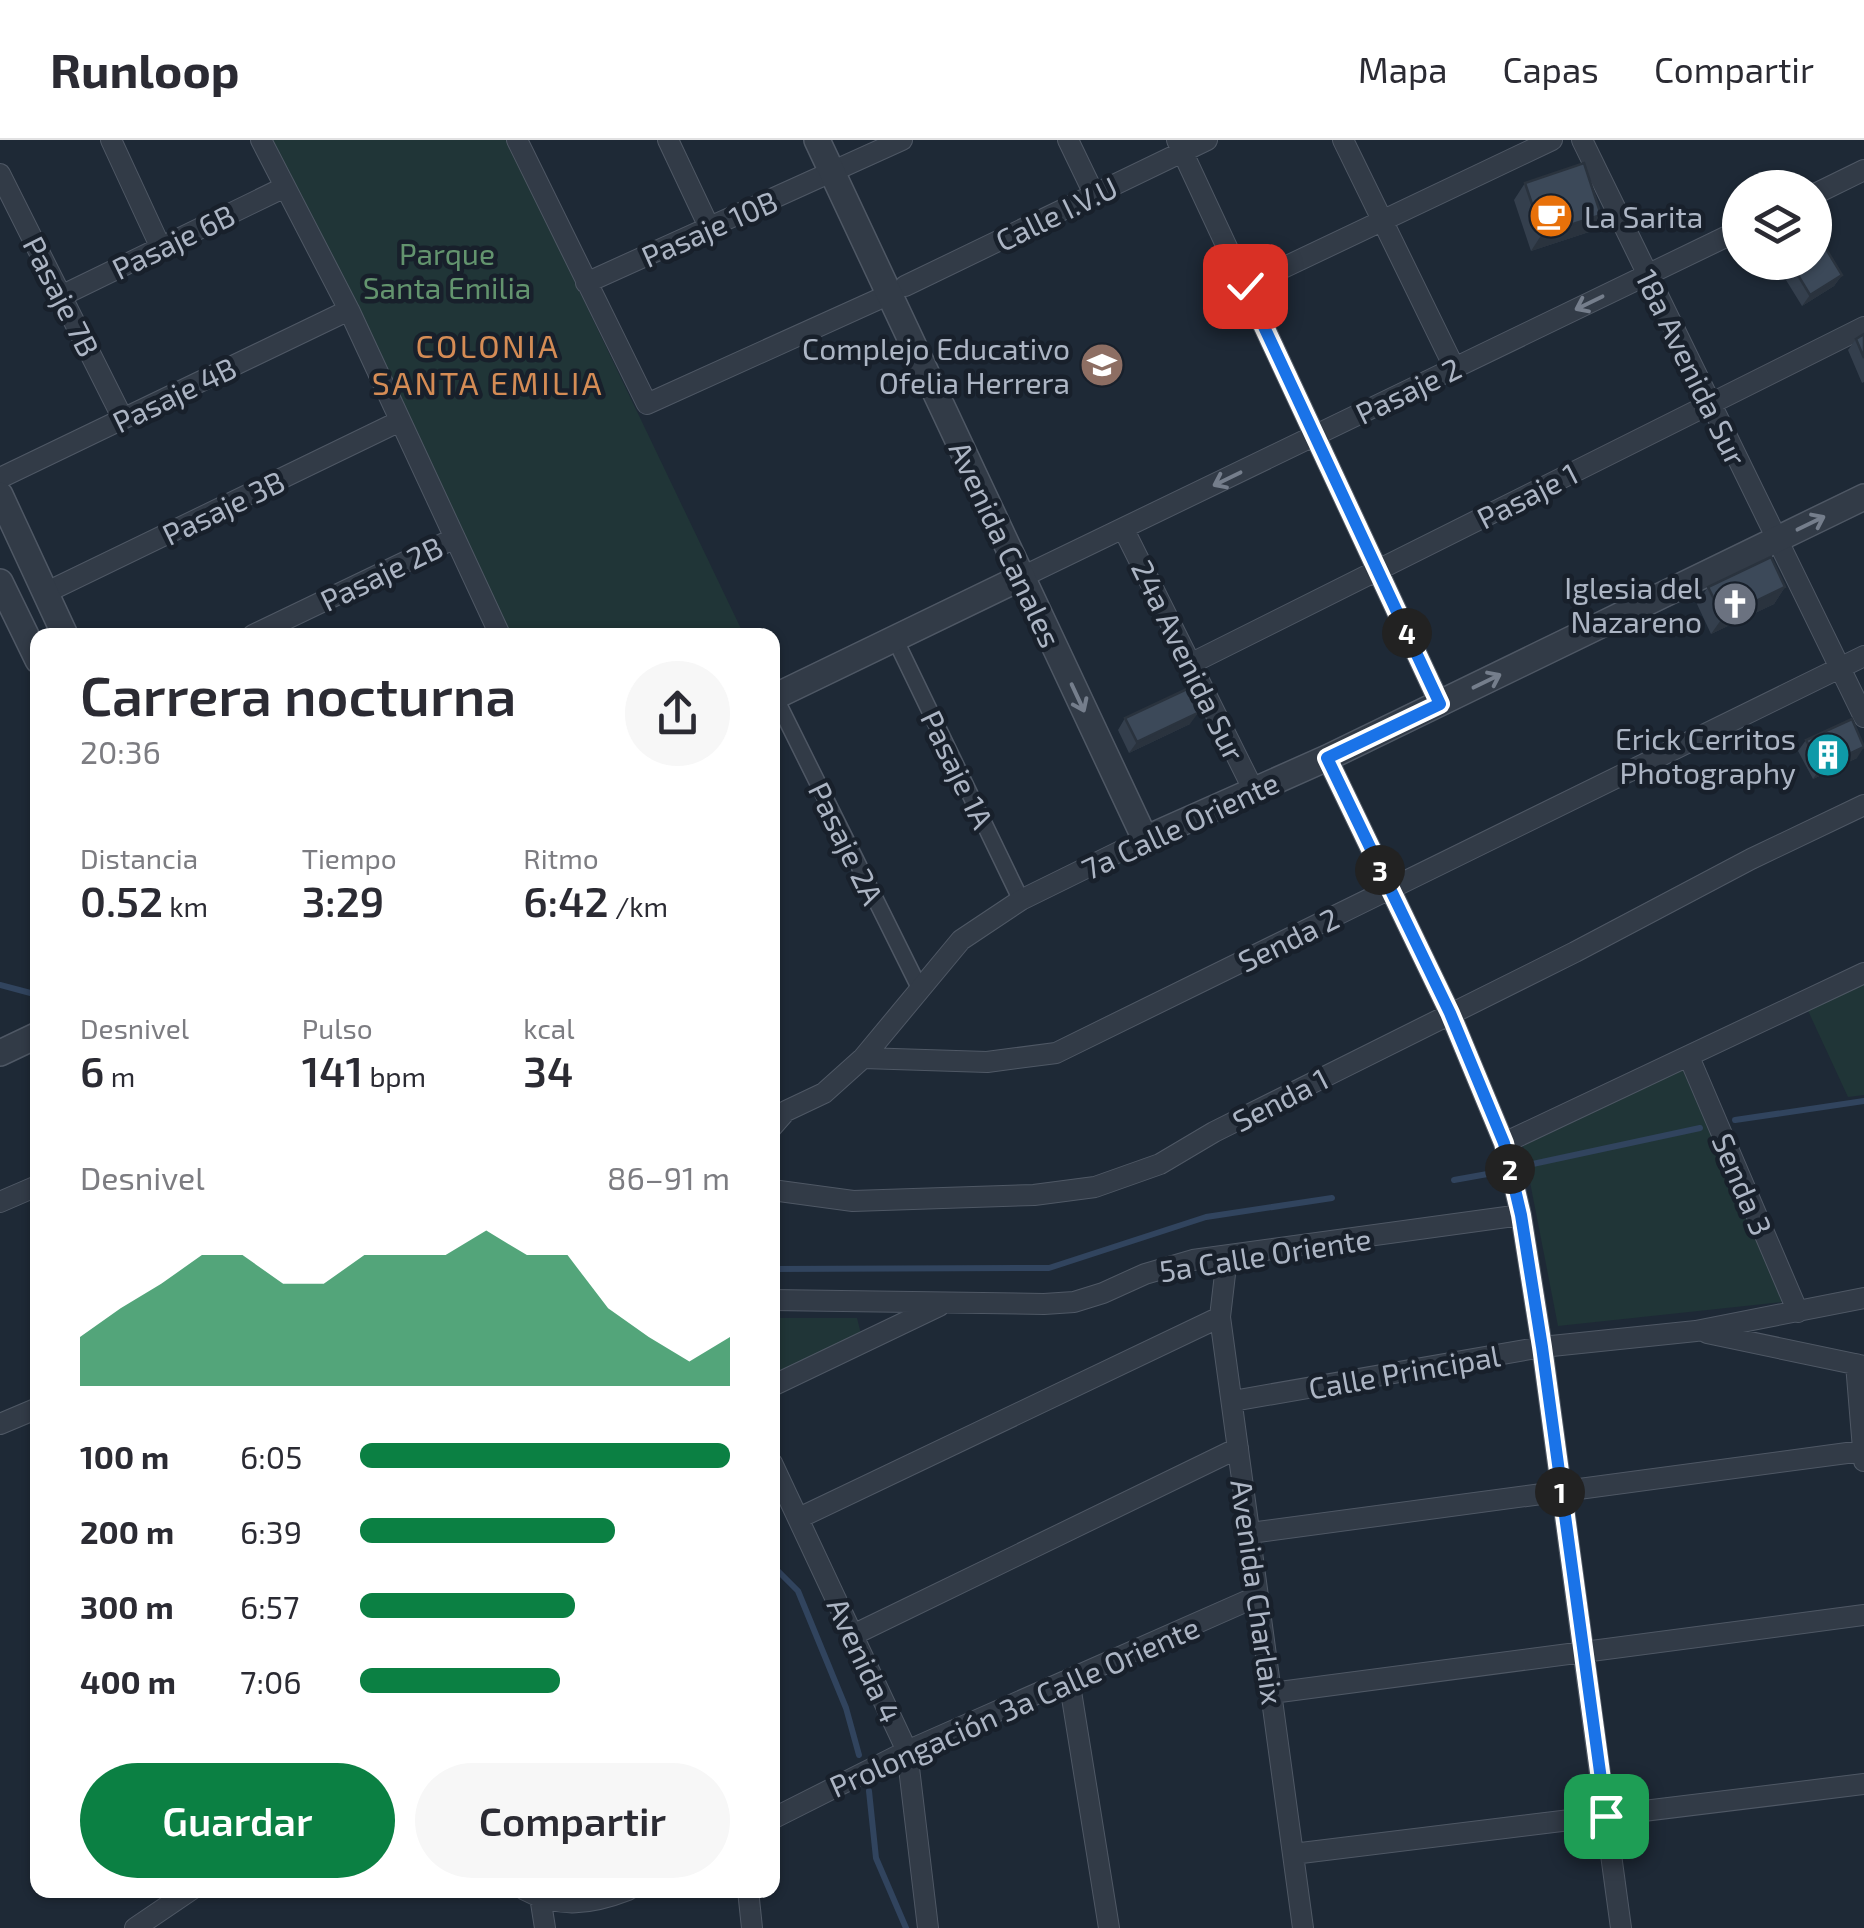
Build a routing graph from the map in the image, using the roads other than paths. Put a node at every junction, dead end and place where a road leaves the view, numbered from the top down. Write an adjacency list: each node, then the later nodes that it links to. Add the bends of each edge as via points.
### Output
1 (111, 140): 22 (street)
2 (261, 140): 17 (street)
3 (517, 140): 24 (street)
4 (668, 140): 20 (street)
5 (817, 140): 14 (street, Avenida Canales)
6 (902, 140): 14 (street, Pasaje 10B)
7 (1068, 140): 18 (street)
8 (1207, 140): 12 (street, Calle I.V.U)
9 (1342, 140): 19 (street)
10 (1552, 140): 19 (street)
11 (1582, 140): 23 (street, 18a Avenida Sur)
12 (1180, 146): 18 (street, Calle I.V.U); 25 (street)
13 (1864, 170): 16 (street)
14 (832, 173): 20 (street, Pasaje 10B); 26 (street, Avenida Canales)
15 (0, 174): 27 (street, Pasaje 7B)
16 (1832, 186)
17 (284, 187): 22 (street, Pasaje 6B); 28 (street)
18 (1094, 194): 26 (street, Calle I.V.U)
19 (1382, 221): 25 (street); 30 (street)
20 (710, 229): 24 (street, Pasaje 10B)
21 (1722, 239): 23 (street, Pasaje 2)
22 (160, 246): 27 (street, Pasaje 6B)
23 (1647, 275): 30 (street, Pasaje 2, one-way to 30); 31 (street, 18a Avenida Sur)
24 (586, 284): 26 (street, Calle I.V.U, via 646,404)
25 (1245, 286): 34 (street)
26 (897, 290): 42 (street, Avenida Canales)
27 (61, 296): 32 (street, Pasaje 7B)
28 (349, 310): 32 (street, Pasaje 4B); 33 (street)
29 (1864, 328): 31 (street, Pasaje 1)
30 (1454, 368): 34 (street, Pasaje 2)
31 (1708, 404): 40 (street, 18a Avenida Sur); 41 (street, Pasaje 1)
32 (123, 418): 35 (street, Pasaje 4B)
33 (400, 421): 39 (street); 44 (street, Pasaje 3B)
34 (1315, 436): 38 (street, Pasaje 2, one-way to 38); 41 (street)
35 (0, 478)
36 (0, 494): 44 (street)
37 (1864, 498): 40 (street, 7a Calle Oriente, one-way to 37)
38 (1124, 530): 42 (street, Pasaje 2); 51 (street, 24a Avenida Sur)
39 (454, 538): 46 (street, Pasaje 2B); 47 (street)
40 (1776, 540): 52 (street, 18a Avenida Sur); 54 (street, 7a Calle Oriente, one-way to 40)
41 (1378, 570): 51 (street, Pasaje 1); 54 (street)
42 (1022, 577): 48 (street); 60 (street, Avenida Canales, one-way to 60)
43 (0, 582): 49 (street)
44 (45, 593): 45 (street)
45 (62, 628)
46 (267, 628)
47 (497, 628)
48 (895, 639): 53 (street); 62 (street, Pasaje 1A)
49 (30, 644)
50 (1864, 656): 52 (street, Senda 2)
51 (1190, 664): 58 (street, 24a Avenida Sur)
52 (1839, 667): 56 (street, 18a Avenida Sur); 61 (street, Senda 2)
53 (780, 695)
54 (1440, 704): 57 (street, 7a Calle Oriente)
55 (780, 710): 64 (street, Pasaje 2A)
56 (1864, 717)
57 (1327, 758): 58 (street, 7a Calle Oriente); 61 (street)
58 (1254, 791): 60 (street, 7a Calle Oriente)
59 (1864, 805): 65 (street, Senda 1)
60 (1145, 839): 62 (street, 7a Calle Oriente)
61 (1390, 889): 65 (street); 69 (street, Senda 2, via 1056,1053 988,1062)
62 (1021, 900): 64 (street, 7a Calle Oriente, via 960,940)
63 (1864, 974): 68 (street)
64 (920, 989): 69 (street, 7a Calle Oriente)
65 (1450, 1013): 71 (street); 73 (street, Senda 1, via 1160,1164 1095,1187 852,1202)
66 (30, 1039): 67 (street)
67 (0, 1053)
68 (1689, 1056): 71 (street); 80 (street, Senda 3)
69 (863, 1058): 70 (street, 7a Calle Oriente, via 824,1093)
70 (780, 1119)
71 (1504, 1143): 75 (street)
72 (30, 1189): 74 (street)
73 (780, 1191)
74 (0, 1202)
75 (1521, 1215): 76 (street, 5a Calle Oriente); 83 (street)
76 (1227, 1256): 79 (street, 5a Calle Oriente, via 1169,1265 1074,1302); 81 (street, Avenida Charlaix)
77 (1864, 1298): 80 (street)
78 (780, 1300): 79 (street, 5a Calle Oriente)
79 (945, 1303): 85 (street)
80 (1798, 1312): 82 (street)
81 (1220, 1317): 86 (street, Avenida Charlaix); 93 (street)
82 (1696, 1331): 83 (street, Calle Principal); 84 (street)
83 (1542, 1347): 86 (street, Calle Principal); 92 (street)
84 (1860, 1365): 90 (street)
85 (780, 1382)
86 (1233, 1401): 89 (street, Avenida Charlaix)
87 (30, 1411): 88 (street)
88 (0, 1424)
89 (1238, 1448): 94 (street, Avenida Charlaix); 97 (street)
90 (1863, 1457): 92 (street)
91 (780, 1479): 93 (street, Avenida 4)
92 (1560, 1490): 94 (street); 98 (street)
93 (799, 1518): 97 (street, Avenida 4)
94 (1250, 1533): 95 (street, Avenida Charlaix)
95 (1258, 1596): 99 (street, Prolongación 3a Calle Oriente); 100 (street, Avenida Charlaix)
96 (1864, 1615): 98 (street)
97 (850, 1627): 101 (street, Avenida 4)
98 (1582, 1652): 100 (street); 104 (street)
99 (1070, 1679): 101 (street, Prolongación 3a Calle Oriente); 115 (street)
100 (1272, 1693): 105 (street, Avenida Charlaix)
101 (908, 1751): 103 (street, Prolongación 3a Calle Oriente); 114 (street, Avenida 4)
102 (1864, 1784): 104 (street)
103 (780, 1816)
104 (1606, 1816): 105 (street); 117 (street)
105 (1293, 1854): 116 (street, Avenida Charlaix)
106 (181, 1898): 111 (street)
107 (536, 1898): 112 (street)
108 (551, 1898): 109 (street, via 570,1904)
109 (609, 1898)
110 (749, 1898): 113 (street)
111 (143, 1927)
112 (545, 1928)
113 (752, 1928)
114 (928, 1928)
115 (1110, 1928)
116 (1303, 1928)
117 (1622, 1928)

